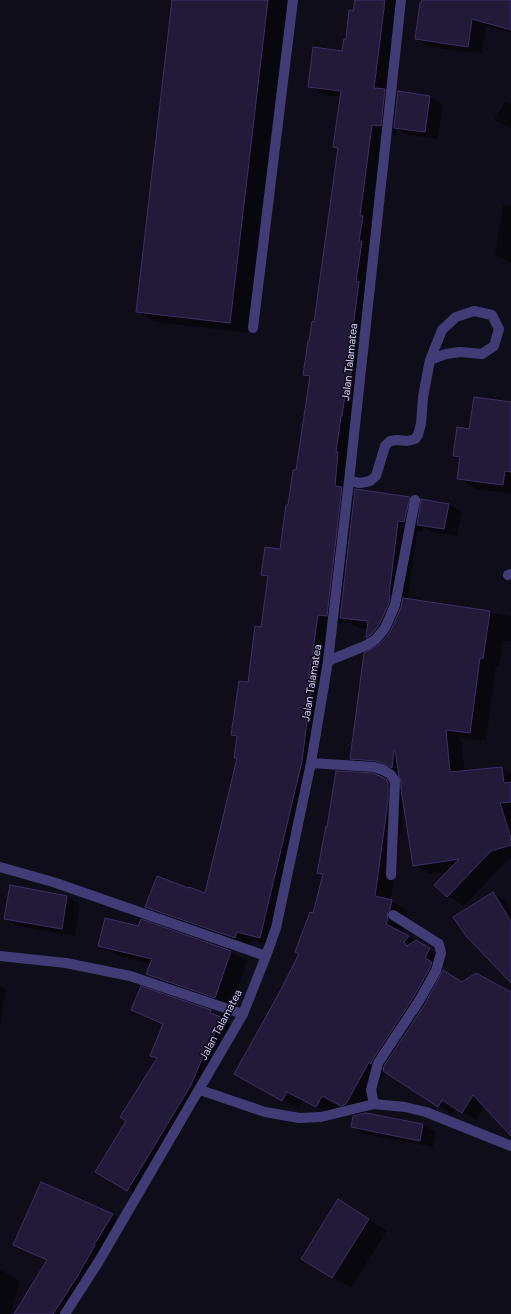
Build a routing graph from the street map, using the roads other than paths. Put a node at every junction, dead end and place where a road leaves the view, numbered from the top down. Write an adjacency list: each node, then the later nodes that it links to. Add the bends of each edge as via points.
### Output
1 (293, 0): 3 (street)
2 (400, 0): 5 (street, Jalan Talamatea)
3 (253, 328)
4 (430, 360): 4 (street, via 442,330 456,317 474,311 492,315 499,329 494,346 482,354 460,352); 5 (street, via 422,397 418,435 415,439 407,441 390,441 385,446 376,476 370,481)
5 (349, 481): 7 (street, Jalan Talamatea)
6 (415, 500): 7 (street, via 395,605 385,628 367,645)
7 (328, 661): 8 (street, Jalan Talamatea)
8 (311, 764): 10 (street, via 374,767 390,774 395,781); 13 (street, Jalan Talamatea, via 276,928)
9 (0, 867): 13 (street, via 53,882)
10 (391, 875)
11 (393, 915): 16 (street, via 439,944 441,953 436,971 419,1001 378,1063 371,1090)
12 (0, 956): 14 (street, via 66,962 130,976)
13 (266, 956): 14 (street, Jalan Talamatea)
14 (243, 1014): 15 (street, Jalan Talamatea)
15 (200, 1090): 16 (street, via 265,1112 299,1118 321,1117); 18 (street, Jalan Talamatea)
16 (374, 1104): 17 (street, via 426,1112)
17 (511, 1146)
18 (65, 1314)

